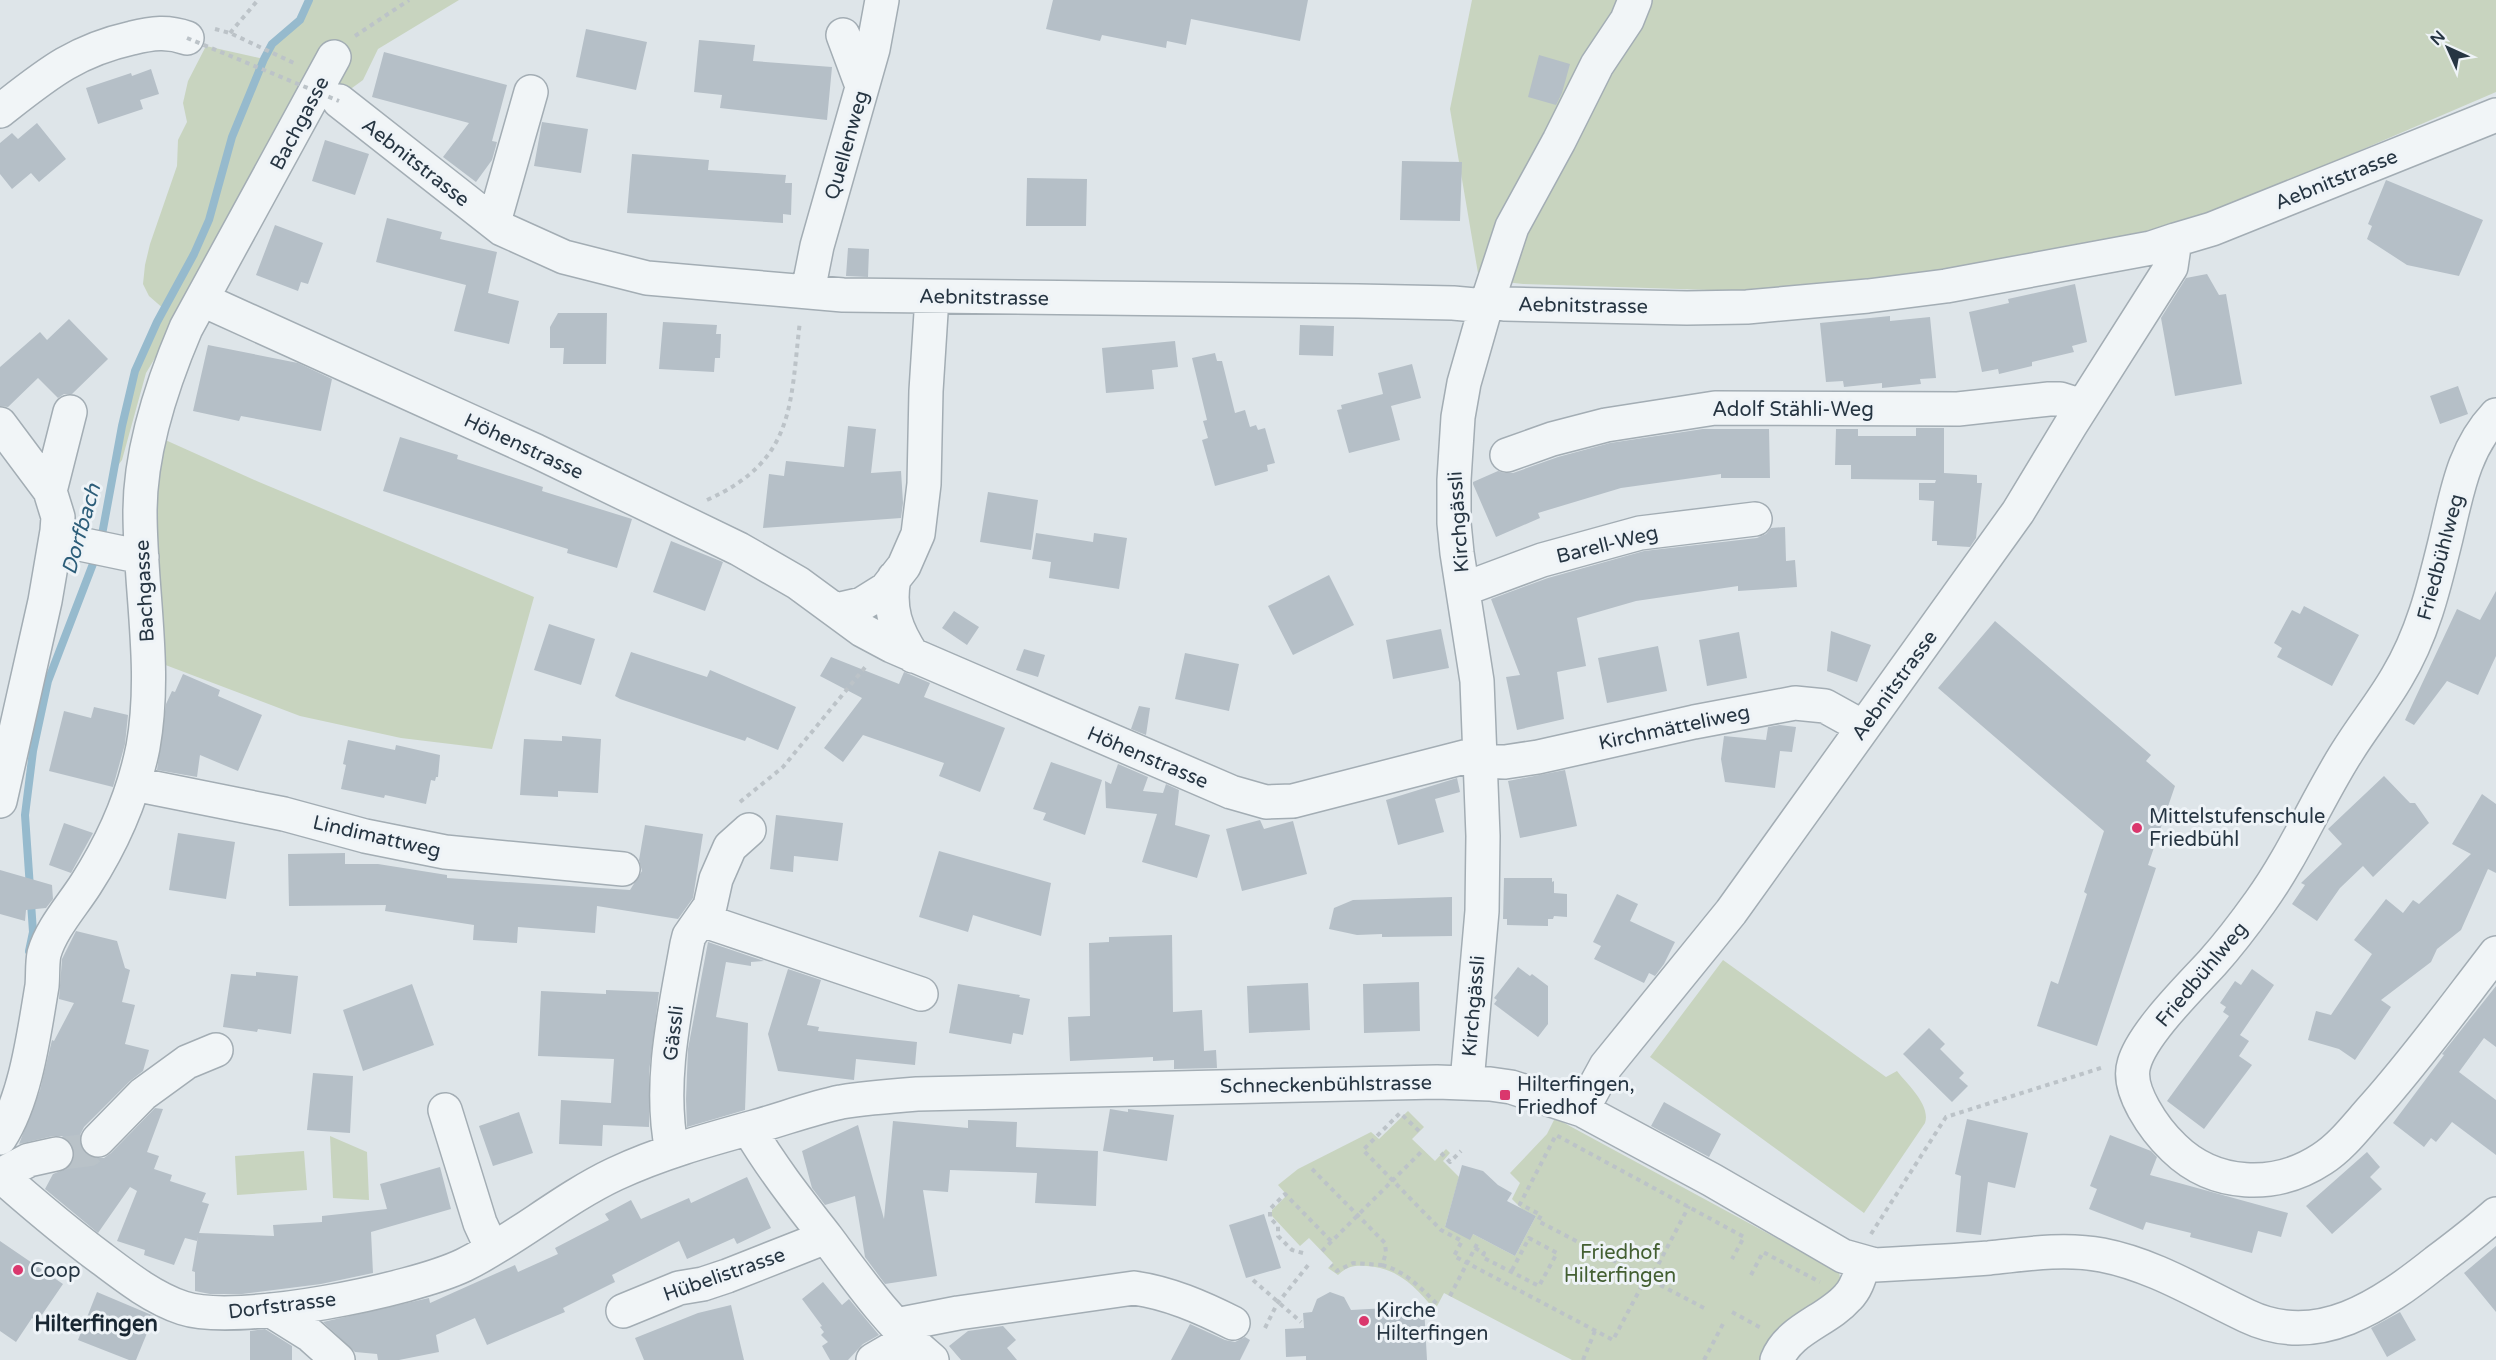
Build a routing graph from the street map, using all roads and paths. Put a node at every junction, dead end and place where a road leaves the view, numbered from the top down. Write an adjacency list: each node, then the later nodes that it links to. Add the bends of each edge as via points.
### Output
1 (258, 0): 7 (path, via 230,33)
2 (410, 0): 7 (path, via 343,45)
3 (882, 0): 8 (street, Quellenweg)
4 (1635, 0): 17 (street, Kirchgässli, via 1628,20 1604,53 1524,200)
5 (843, 35): 8 (street)
6 (187, 38): 7 (path, bridge); 10 (street, via 163,32 78,54)
7 (332, 78): 12 (street, Aebnitstrasse); 16 (street, Bachgasse)
8 (862, 86): 14 (street, Quellenweg)
9 (531, 92): 12 (street, Aebnitstrasse)
10 (0, 111)
11 (2496, 115): 13 (street, Aebnitstrasse, via 2212,229)
12 (494, 222): 14 (street, Aebnitstrasse, via 564,257 647,278)
13 (2175, 240): 17 (street, Aebnitstrasse, via 2151,248 1946,286 1868,296 1747,307); 18 (street, Aebnitstrasse, via 2171,267)
14 (806, 290): 15 (street, Aebnitstrasse); 25 (path, via 793,392 778,440 751,473 693,506)
15 (932, 297): 17 (street, Aebnitstrasse); 28 (street, via 921,517 912,550)
16 (203, 300): 25 (street, Höhenstrasse); 27 (street, Bachgasse, via 175,354 145,463 140,510)
17 (1487, 303): 29 (street, Kirchgässli, via 1464,383 1455,443 1454,523)
18 (2082, 406): 22 (street, Adolf Stähli-Weg, via 2049,399 1958,409 1715,408 1606,425); 33 (street, Aebnitstrasse, via 2018,512)
19 (70, 412): 23 (street)
20 (2496, 415): 43 (street, Friedbühlweg, via 2468,454 2421,632 2408,660 2346,753 2273,884 2215,960 2162,1019)
21 (0, 424): 23 (street)
22 (1507, 455)
23 (50, 491): 26 (street)
24 (1755, 519): 29 (street, Barell-Weg, via 1640,532 1542,560)
25 (683, 522): 30 (street, Höhenstrasse, via 740,549)
26 (66, 541): 27 (street); 36 (street, via 45,601)
27 (142, 557): 35 (street, Bachgasse, via 147,707)
28 (894, 578): 30 (street, via 874,598); 31 (street, via 892,612 898,633)
29 (1464, 589): 34 (street, Kirchgässli, via 1478,681)
30 (836, 610): 31 (street, Höhenstrasse, via 862,630)
31 (913, 656): 34 (street, Höhenstrasse, via 1231,792 1266,802 1293,801)
32 (857, 677): 37 (path, via 783,767 748,794)
33 (1863, 727): 34 (street, Kirchmätteliweg, via 1825,706 1795,703 1538,757 1505,762); 46 (street, Aebnitstrasse, via 1731,912 1606,1066)
34 (1480, 757): 44 (street, Kirchgässli, via 1482,911)
35 (134, 784): 38 (street, Lindimattweg, via 284,814 408,846); 49 (street, Bachgasse, via 108,847 44,955 28,1060)
36 (0, 801)
37 (741, 819): 39 (street, Gässli)
38 (623, 869)
39 (702, 920): 41 (street); 52 (street, Gässli, via 689,936 675,1010 667,1090)
40 (2496, 953): 43 (street, via 2401,1077 2341,1144 2296,1173 2245,1181 2188,1161 2170,1145 2135,1092 2132,1077)
41 (921, 994)
42 (216, 1050): 50 (street, via 187,1062 143,1094)
43 (2136, 1057): 69 (path, via 1946,1117)
44 (1467, 1082): 46 (street, Schneckenbühlstrasse, via 1511,1087); 47 (street, Schneckenbühlstrasse, via 916,1094 840,1102)
45 (445, 1110): 65 (street, via 480,1223)
46 (1582, 1110): 58 (street, Schneckenbühlstrasse)
47 (748, 1129): 52 (street, Dorfstrasse); 63 (street, via 772,1168)
48 (1419, 1131): 59 (path, via 1400,1113 1363,1150)
49 (0, 1138)
50 (98, 1140)
51 (1424, 1150): 59 (path)
52 (672, 1151): 65 (street, Dorfstrasse, via 569,1198)
53 (1461, 1151): 54 (path, via 1450,1162)
54 (1442, 1153)
55 (56, 1154): 57 (street, Dorfstrasse, via 29,1160)
56 (1312, 1169): 62 (path)
57 (0, 1175): 83 (street, Dorfstrasse, via 62,1228 160,1298 195,1311)
58 (1705, 1176): 60 (path); 69 (street, Schneckenbühlstrasse)
59 (1393, 1181): 62 (path); 70 (path, via 1441,1230 1462,1241 1454,1256)
60 (1688, 1207): 68 (path, via 1744,1237); 76 (path); 76 (path, via 1556,1135 1520,1204 1541,1215 1538,1221)
61 (2496, 1214): 69 (street, Schneckenbühlstrasse, via 2384,1301 2347,1319 2305,1329 2268,1325 2151,1270 2103,1255 2037,1253 1875,1265)
62 (1358, 1216): 64 (path); 73 (path, via 1385,1243)
63 (826, 1237): 84 (street, Hübelistrasse); 90 (street, via 876,1304)
64 (1332, 1242): 66 (path); 67 (path, via 1284,1194 1270,1209 1270,1218 1278,1226 1278,1236 1292,1250)
65 (492, 1249): 83 (street, Dorfstrasse, via 462,1266 390,1290)
66 (1322, 1251)
67 (1303, 1253)
68 (1732, 1259)
69 (1859, 1262): 95 (street, via 1858,1281 1848,1297 1788,1342)
70 (1468, 1263): 74 (path, via 1476,1246 1485,1253 1482,1257); 79 (path); 89 (path)
71 (1309, 1264): 80 (path)
72 (1331, 1265): 73 (path, via 1337,1271 1353,1263)
73 (1382, 1265): 81 (path, via 1413,1280)
74 (1511, 1272): 74 (path, via 1539,1286 1557,1253 1529,1238)
75 (1751, 1275): 78 (path, via 1763,1252)
76 (1648, 1279): 82 (path); 89 (path, via 1613,1340)
77 (1252, 1280): 80 (path)
78 (1821, 1282)
79 (1450, 1296)
80 (1278, 1302): 85 (path); 88 (path)
81 (1438, 1305)
82 (1704, 1308)
83 (270, 1310): 91 (street, via 310,1335)
84 (623, 1311)
85 (1301, 1322)
86 (1233, 1323): 90 (street, via 1158,1292 1134,1288 958,1313)
87 (1724, 1324): 94 (path)
88 (1265, 1328)
89 (1595, 1331): 93 (path)
90 (912, 1342): 92 (street)
91 (338, 1360)
92 (873, 1360)
93 (1583, 1360)
94 (1704, 1360)
95 (1777, 1360)

